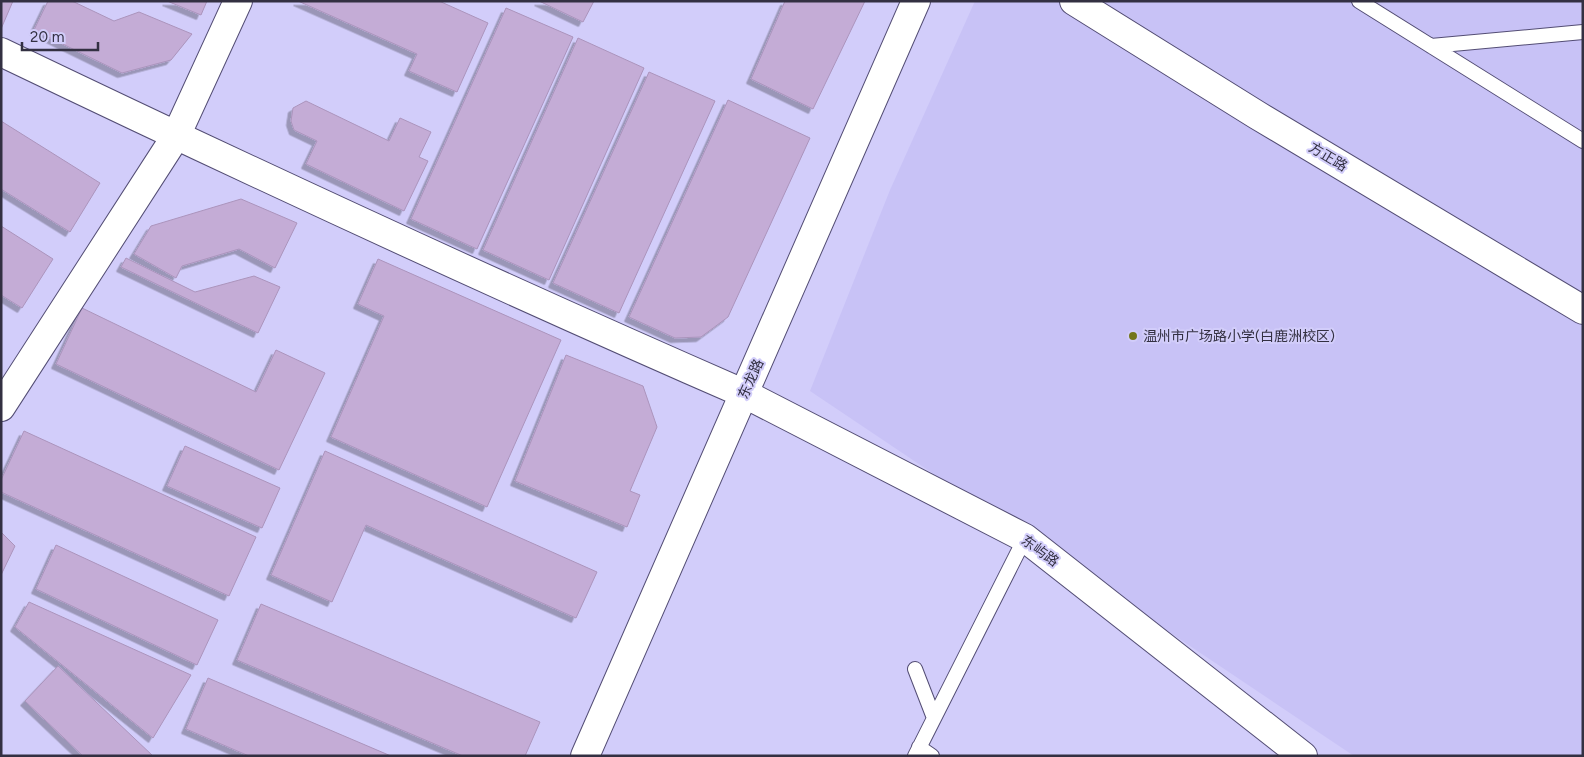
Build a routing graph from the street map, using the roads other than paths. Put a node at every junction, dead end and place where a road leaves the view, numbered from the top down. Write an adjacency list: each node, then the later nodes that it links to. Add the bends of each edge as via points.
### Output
1 (238, 1): 8 (street)
2 (916, 1): 11 (street, 东龙路)
3 (1074, 1): 10 (street, 方正路)
4 (1359, 1): 6 (lane)
5 (1583, 32): 6 (lane)
6 (1431, 46): 9 (lane)
7 (1, 52): 8 (street, 东屿路)
8 (176, 136): 11 (street, 东屿路); 12 (street)
9 (1583, 141)
10 (1583, 310)
11 (745, 394): 13 (street, 东屿路); 17 (street, 东龙路)
12 (1, 407)
13 (1025, 538): 15 (lane); 19 (street, 东屿路)
14 (915, 669): 15 (lane)
15 (934, 718): 16 (lane)
16 (917, 752): 18 (lane)
17 (585, 756)
18 (932, 756)
19 (1303, 756)

